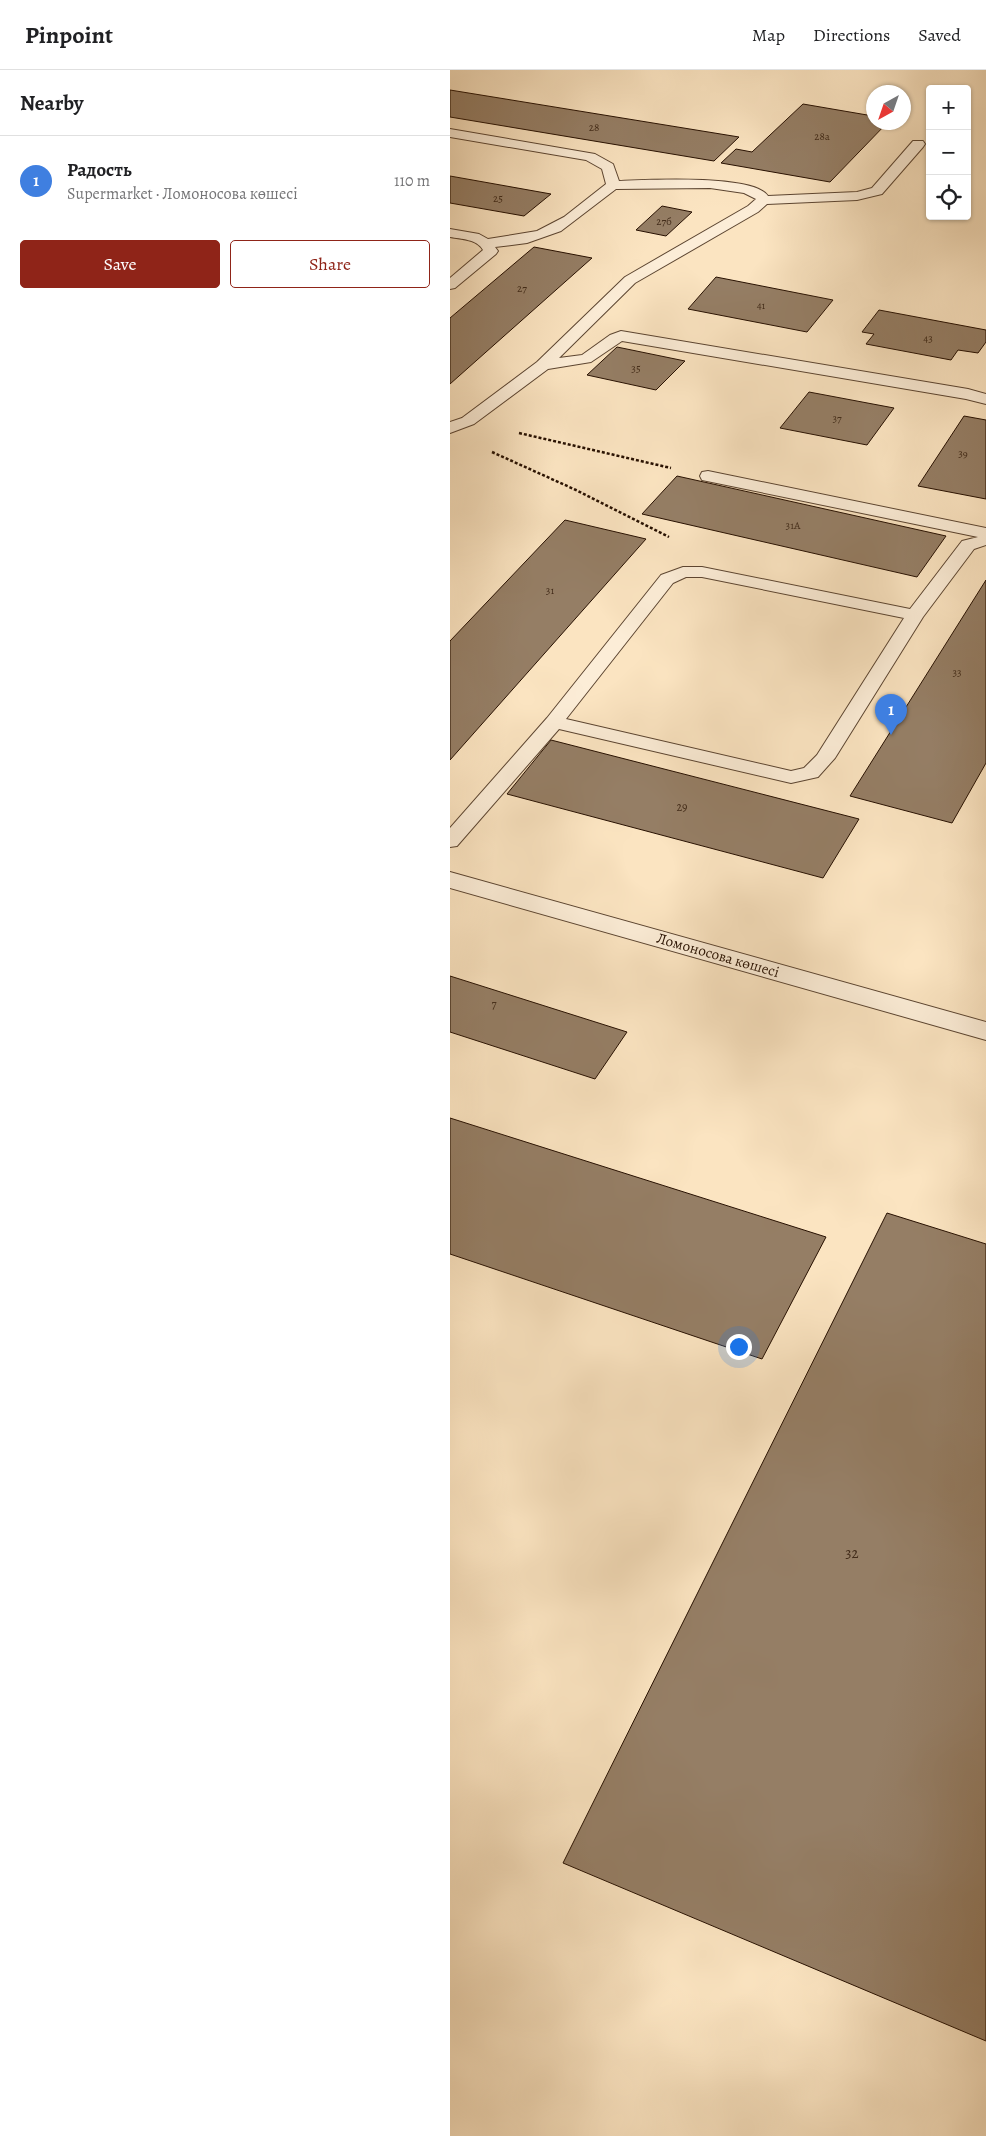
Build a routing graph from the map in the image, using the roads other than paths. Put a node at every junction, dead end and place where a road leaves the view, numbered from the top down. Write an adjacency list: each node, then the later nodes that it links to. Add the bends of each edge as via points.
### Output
1 (450, 133): 3 (lane, via 590,158 608,167)
2 (918, 144): 4 (lane, via 877,191 857,196)
3 (613, 185): 4 (lane, via 749,188); 6 (lane, via 554,231 516,242)
4 (763, 200): 8 (lane, via 753,209 630,280)
5 (450, 233): 6 (lane)
6 (486, 242): 7 (lane, via 490,251)
7 (450, 285)
8 (543, 365): 9 (lane, via 586,359 621,336); 10 (lane, via 468,421)
9 (986, 399)
10 (450, 428)
11 (708, 476): 12 (lane)
12 (986, 533)
13 (986, 540): 14 (lane, via 968,545)
14 (915, 616): 15 (lane, via 702,572 683,572 667,580); 15 (lane, via 825,758 811,773 792,777)
15 (554, 722): 16 (lane)
16 (450, 841)
17 (450, 880): 18 (street, Ломоносова көшесі)
18 (986, 1031)

